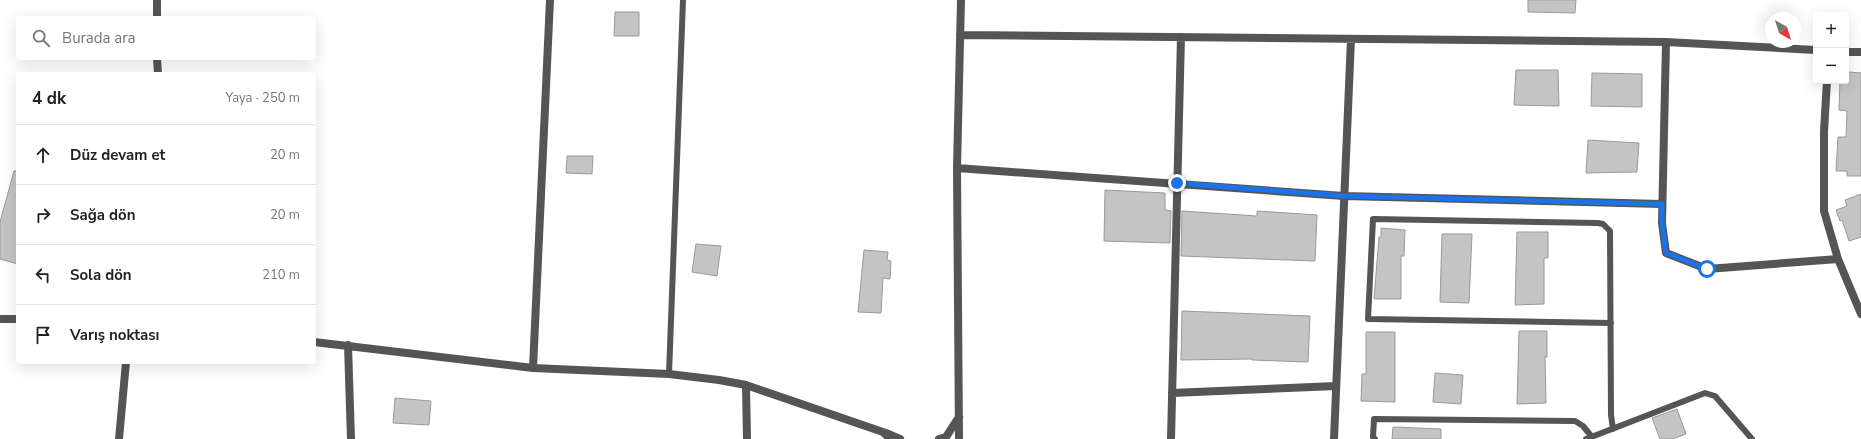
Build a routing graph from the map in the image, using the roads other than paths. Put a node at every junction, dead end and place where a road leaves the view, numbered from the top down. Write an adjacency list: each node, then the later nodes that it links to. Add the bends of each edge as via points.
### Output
1 (157, 0): 5 (street)
2 (550, 0): 28 (street)
3 (683, 0): 29 (lane)
4 (961, 0): 6 (street)
5 (157, 16)
6 (960, 35): 7 (street); 16 (street)
7 (1180, 37): 8 (street); 17 (street)
8 (1351, 39): 9 (street); 18 (street)
9 (1666, 42): 10 (street); 19 (street)
10 (1813, 50)
11 (1849, 52): 12 (street)
12 (1861, 52)
13 (157, 60): 14 (street)
14 (158, 72)
15 (1827, 84): 20 (street, via 1824,211)
16 (957, 168): 17 (street); 33 (street)
17 (1177, 183): 18 (street); 32 (street)
18 (1344, 196): 19 (street); 31 (street)
19 (1662, 204): 20 (street, via 1666,253 1707,269)
20 (1838, 258): 21 (street)
21 (1861, 314)
22 (0, 319): 23 (street)
23 (16, 319)
24 (1611, 323): 24 (lane, via 1610,231 1603,224 1373,219 1368,319); 34 (lane)
25 (316, 342): 26 (street)
26 (348, 345): 28 (street); 38 (street)
27 (126, 364): 37 (street)
28 (533, 368): 29 (street)
29 (669, 374): 30 (street)
30 (746, 385): 35 (street); 39 (street)
31 (1336, 386): 32 (street); 45 (street)
32 (1172, 393): 44 (street)
33 (959, 418): 42 (street, via 946,437); 43 (street)
34 (1613, 429): 36 (lane); 47 (lane, via 1705,393 1715,396)
35 (883, 432): 40 (street); 41 (street)
36 (1589, 438): 46 (lane, via 1583,426 1575,421 1374,419)
37 (119, 439)
38 (351, 439)
39 (747, 439)
40 (890, 439)
41 (900, 439)
42 (939, 439)
43 (959, 439)
44 (1171, 439)
45 (1334, 439)
46 (1375, 439)
47 (1752, 439)

